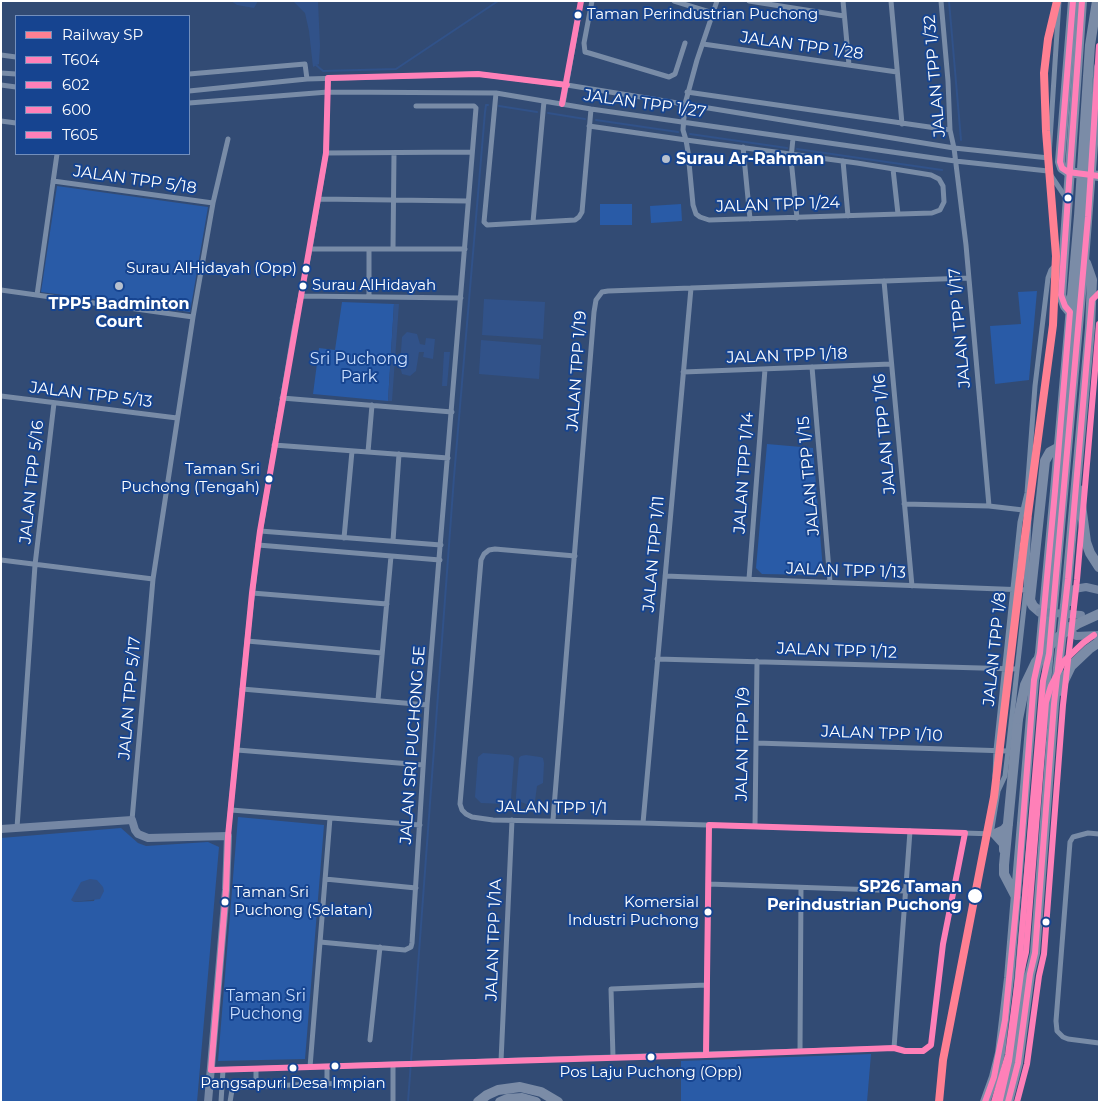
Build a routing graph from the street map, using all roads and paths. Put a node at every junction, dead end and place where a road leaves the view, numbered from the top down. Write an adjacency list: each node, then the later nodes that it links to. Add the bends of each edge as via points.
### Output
1 (581, 1): 28 (street)
2 (592, 1): 15 (street, via 585,52 664,77 674,74)
3 (674, 1): 13 (street)
4 (717, 1): 13 (street)
5 (749, 1): 14 (street)
6 (842, 1): 14 (street)
7 (891, 1): 21 (street)
8 (941, 1): 45 (street, JALAN TPP 1/32)
9 (1059, 1): 56 (street)
10 (1073, 1): 61 (highway, bridge, via 1060,162 1068,172)
11 (1082, 1): 65 (highway)
12 (1097, 1): 88 (highway, via 1090,44)
13 (713, 13): 16 (street)
14 (844, 16): 19 (street)
15 (685, 43)
16 (703, 44): 19 (street, JALAN TPP 1/28); 32 (street)
17 (1, 55): 18 (street)
18 (15, 57)
19 (849, 65): 21 (street, JALAN TPP 1/28)
20 (1099, 68): 78 (highway)
21 (897, 72): 43 (street)
22 (1, 73): 23 (street)
23 (15, 74)
24 (190, 74): 26 (street, via 305,64)
25 (328, 78): 26 (street, JALAN TPP 1/27); 28 (street, JALAN TPP 1/27, via 478,74); 31 (street)
26 (307, 79): 30 (street, JALAN TPP 1/27)
27 (1, 85): 29 (street)
28 (567, 85): 36 (street); 37 (street, JALAN TPP 1/27)
29 (15, 87)
30 (190, 91)
31 (328, 92): 33 (street, JALAN TPP 1/27); 35 (street, JALAN TPP 1/27); 52 (street)
32 (687, 92): 37 (street); 43 (street, JALAN TPP 1/27)
33 (496, 93): 34 (street, JALAN TPP 1/27); 72 (street, via 484,222 487,225)
34 (544, 101): 36 (street, JALAN TPP 1/27); 72 (street)
35 (190, 103)
36 (563, 104): 39 (street, JALAN TPP 1/27)
37 (684, 104): 41 (street); 50 (street, JALAN TPP 1/27)
38 (416, 106): 51 (street, JALAN SRI PUCHONG 5E, via 475,107)
39 (591, 109): 41 (street, JALAN TPP 1/27); 44 (street)
40 (1, 121): 42 (street)
41 (683, 122): 46 (street, JALAN TPP 1/27); 48 (street)
42 (15, 123)
43 (902, 124): 45 (street, JALAN TPP 1/27)
44 (589, 126): 48 (street); 72 (street, via 582,212 575,220)
45 (950, 130): 50 (street, JALAN TPP 1/32)
46 (793, 138): 54 (street); 58 (street, JALAN TPP 1/27)
47 (228, 140): 67 (street, JALAN TPP 5/17)
48 (686, 140): 49 (street); 71 (street, JALAN TPP 1/24, via 696,214 709,220)
49 (744, 147): 54 (street); 71 (street)
50 (954, 148): 56 (street, JALAN TPP 1/27); 58 (street, JALAN TPP 1/17)
51 (472, 152): 53 (street); 66 (street, JALAN SRI PUCHONG 5E)
52 (326, 153): 53 (street); 63 (street)
53 (394, 153): 64 (street)
54 (791, 154): 57 (street); 70 (street)
55 (57, 155): 62 (street)
56 (1049, 158): 60 (street)
57 (843, 161): 59 (street); 69 (street)
58 (955, 161): 60 (street, JALAN TPP 1/27); 79 (street, JALAN TPP 1/17)
59 (893, 169): 68 (street); 68 (street, JALAN TPP 1/24, via 940,178 943,186 944,202 938,212)
60 (1048, 171): 65 (street)
61 (1099, 176)
62 (53, 181): 67 (street, JALAN TPP 5/18); 83 (street)
63 (318, 199): 64 (street); 73 (street)
64 (394, 200): 66 (street); 75 (street)
65 (1068, 200): 77 (highway)
66 (468, 201): 76 (street, JALAN SRI PUCHONG 5E)
67 (214, 203): 89 (street, JALAN TPP 5/17)
68 (898, 214): 69 (street, JALAN TPP 1/24)
69 (848, 216): 70 (street, JALAN TPP 1/24)
70 (796, 218): 71 (street, JALAN TPP 1/24)
71 (750, 219)
72 (533, 222)
73 (310, 249): 74 (street); 84 (street)
74 (369, 249): 75 (street); 86 (street)
75 (392, 249): 76 (street)
76 (465, 249): 87 (street, JALAN SRI PUCHONG 5E)
77 (1064, 256): 88 (highway, via 1061,295); 109 (street, via 1048,278)
78 (1084, 260): 85 (highway); 168 (highway)
79 (968, 278): 80 (street, JALAN TPP 1/19); 108 (street, JALAN TPP 1/17)
80 (884, 281): 81 (street, JALAN TPP 1/19); 90 (street, JALAN TPP 1/16)
81 (691, 288): 93 (street, JALAN TPP 1/11); 116 (street, JALAN TPP 1/19, via 608,290 596,300)
82 (1, 290): 83 (street)
83 (37, 295): 89 (street)
84 (301, 296): 86 (street); 95 (street)
85 (1095, 296): 106 (highway)
86 (369, 297): 87 (street)
87 (461, 298): 98 (street, JALAN SRI PUCHONG 5E)
88 (1070, 312): 101 (highway)
89 (193, 317): 99 (street, JALAN TPP 5/17)
90 (892, 364): 91 (street, JALAN TPP 1/18); 107 (street, JALAN TPP 1/16)
91 (812, 367): 92 (street, JALAN TPP 1/18); 124 (street, JALAN TPP 1/15)
92 (765, 369): 93 (street, JALAN TPP 1/18); 123 (street, JALAN TPP 1/14)
93 (683, 372): 121 (street, JALAN TPP 1/11)
94 (1, 396): 96 (street, JALAN TPP 5/13)
95 (282, 398): 97 (street); 100 (street)
96 (54, 403): 99 (street, JALAN TPP 5/13); 119 (street, JALAN TPP 5/16)
97 (372, 405): 98 (street); 103 (street)
98 (452, 412): 105 (street, JALAN SRI PUCHONG 5E)
99 (177, 418): 122 (street, JALAN TPP 5/17)
100 (274, 445): 102 (street); 110 (street)
101 (1059, 447): 131 (highway, via 1045,460 1030,600); 174 (highway, via 1040,654 1034,680)
102 (352, 451): 103 (street); 111 (street)
103 (368, 452): 104 (street)
104 (399, 454): 105 (street); 112 (street)
105 (448, 458): 114 (street, JALAN SRI PUCHONG 5E)
106 (1076, 485): 120 (highway, via 1080,491 1086,542); 143 (highway)
107 (904, 504): 108 (street); 125 (street, JALAN TPP 1/16)
108 (989, 506): 109 (street)
109 (1024, 510): 126 (street, JALAN TPP 1/8); 127 (street, JALAN TPP 1/8, via 1029,518)
110 (260, 531): 111 (street); 113 (street)
111 (344, 538): 112 (street)
112 (393, 541): 114 (street)
113 (258, 545): 115 (street); 129 (street)
114 (441, 545): 118 (street, JALAN SRI PUCHONG 5E)
115 (391, 556): 118 (street); 130 (street)
116 (575, 556): 154 (street, JALAN TPP 1/1, via 495,549 489,550 481,560 460,804 462,810 472,817); 155 (street, JALAN TPP 1/19)
117 (1, 560): 119 (street)
118 (440, 560): 144 (street, JALAN SRI PUCHONG 5E)
119 (36, 565): 122 (street); 161 (street, JALAN TPP 5/16)
120 (1099, 567)
121 (665, 576): 123 (street, JALAN TPP 1/13); 137 (street, JALAN TPP 1/11)
122 (153, 579): 153 (street, JALAN TPP 5/17)
123 (749, 579): 124 (street, JALAN TPP 1/13)
124 (830, 582): 125 (street, JALAN TPP 1/13)
125 (912, 586): 126 (street, JALAN TPP 1/13)
126 (1013, 590): 127 (street, JALAN TPP 1/13); 139 (street, JALAN TPP 1/8)
127 (1026, 590): 140 (street, JALAN TPP 1/8)
128 (1099, 590): 133 (street, via 1086,587 1071,592 1068,622 1076,636)
129 (252, 593): 130 (street); 134 (street)
130 (387, 604): 136 (street)
131 (1040, 612): 132 (street, bridge)
132 (1099, 615): 157 (highway, bridge, via 1052,642 1036,662 1025,685)
133 (1099, 635)
134 (247, 641): 136 (street); 141 (street)
135 (1096, 646): 143 (highway, via 1071,666)
136 (382, 653): 142 (street)
137 (658, 659): 138 (street, JALAN TPP 1/12); 156 (street, JALAN TPP 1/11)
138 (756, 661): 139 (street, JALAN TPP 1/12); 145 (street, JALAN TPP 1/9)
139 (1005, 668): 140 (street, JALAN TPP 1/12); 147 (street, JALAN TPP 1/8)
140 (1017, 669): 148 (street, JALAN TPP 1/8)
141 (242, 689): 142 (street); 146 (street)
142 (378, 700): 144 (street)
143 (1054, 704): 177 (highway, via 1035,953)
144 (427, 705): 149 (street, JALAN SRI PUCHONG 5E)
145 (756, 743): 147 (street, JALAN TPP 1/10); 160 (street, JALAN TPP 1/9)
146 (236, 750): 149 (street); 151 (street)
147 (996, 750): 148 (street, JALAN TPP 1/10); 150 (street, JALAN TPP 1/8)
148 (1008, 751): 150 (street, JALAN TPP 1/8, via 1005,776)
149 (424, 765): 158 (street, JALAN SRI PUCHONG 5E)
150 (998, 791): 164 (street, JALAN TPP 1/8)
151 (231, 810): 152 (street); 166 (street)
152 (330, 818): 158 (street); 169 (street)
153 (132, 820): 161 (street); 166 (street, via 138,834 148,838)
154 (512, 820): 155 (street, JALAN TPP 1/1); 184 (street, JALAN TPP 1/1A)
155 (553, 820): 156 (street, JALAN TPP 1/1)
156 (643, 823): 159 (street, JALAN TPP 1/1)
157 (1008, 824): 164 (highway, via 1004,830); 167 (highway)
158 (420, 825): 171 (street, JALAN SRI PUCHONG 5E)
159 (709, 825): 160 (street, JALAN TPP 1/1); 170 (street)
160 (755, 826): 163 (street, JALAN TPP 1/1)
161 (17, 828): 162 (street)
162 (1, 830)
163 (910, 831): 164 (street, JALAN TPP 1/1); 173 (street)
164 (993, 834): 167 (highway, via 1004,844)
165 (1099, 834): 180 (street, via 1073,837 1070,842 1056,1021 1058,1031 1068,1039)
166 (228, 836): 189 (street)
167 (1005, 855): 174 (highway, via 1004,874)
168 (1029, 873): 177 (highway, via 1033,885); 203 (highway, via 1011,1060)
169 (325, 879): 171 (street); 175 (street)
170 (708, 884): 172 (street); 178 (street)
171 (416, 888): 176 (street, JALAN SRI PUCHONG 5E, via 411,947 405,950)
172 (800, 888): 173 (street); 181 (street)
173 (905, 891): 181 (street, via 894,1048)
174 (1016, 898): 202 (highway, via 1003,1028 994,1077)
175 (320, 942): 176 (street); 186 (street)
176 (380, 947): 179 (street)
177 (1030, 974): 204 (highway, via 1018,1063)
178 (706, 985): 182 (street); 183 (street, via 611,989)
179 (370, 1040)
180 (1099, 1042)
181 (800, 1052): 182 (street)
182 (706, 1055): 183 (street)
183 (613, 1057): 184 (street)
184 (501, 1061): 185 (street)
185 (395, 1065): 187 (street); 197 (street)
186 (310, 1067): 187 (street); 188 (street)
187 (327, 1067): 192 (street)
188 (256, 1069): 190 (street); 193 (street)
189 (211, 1070): 190 (street); 194 (street)
190 (223, 1070): 195 (street)
191 (349, 1083): 192 (street)
192 (326, 1084): 193 (street)
193 (256, 1086): 196 (street, via 235,1088)
194 (208, 1102)
195 (221, 1102)
196 (230, 1102)
197 (393, 1102)
198 (478, 1102): 201 (highway, via 498,1090 520,1087 541,1092)
199 (500, 1102): 200 (highway, via 522,1098)
200 (536, 1102)
201 (558, 1102)
202 (985, 1102)
203 (1000, 1102)
204 (1008, 1102)

